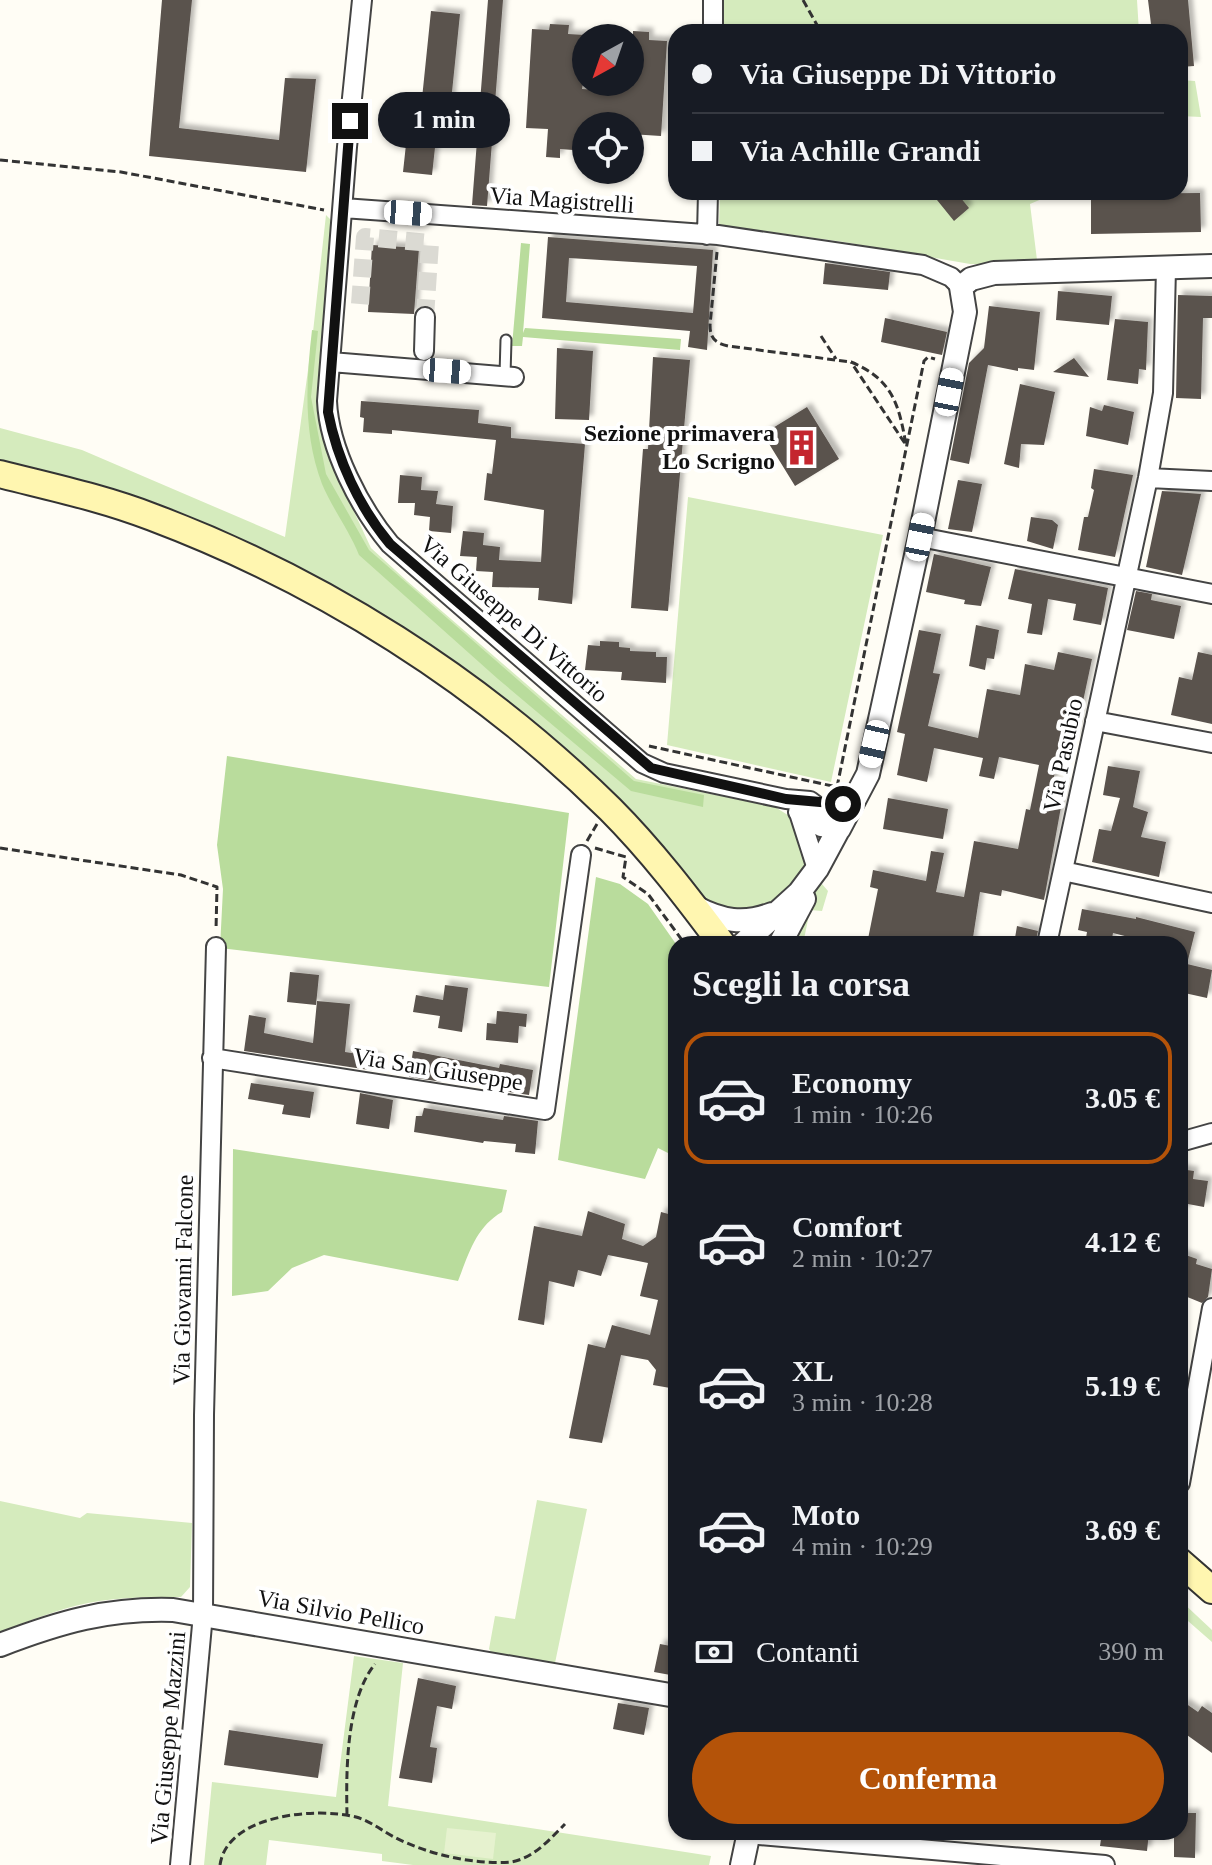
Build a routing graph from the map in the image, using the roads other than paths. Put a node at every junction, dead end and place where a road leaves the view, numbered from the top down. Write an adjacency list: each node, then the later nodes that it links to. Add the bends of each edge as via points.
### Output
1 (362, 0): 5 (street, Via Giuseppe Di Vittorio)
2 (713, 0): 3 (street)
3 (713, 24)
4 (709, 200): 6 (street)
5 (343, 208): 6 (street, Via Magistrelli); 13 (street, Via Giuseppe Di Vittorio)
6 (713, 235): 9 (street, Via Magistrelli, via 923,265)
7 (1212, 266): 8 (street)
8 (1166, 268): 9 (street, via 994,273); 16 (street, Via Pasubio, via 1163,393)
9 (961, 287): 18 (street, via 965,312)
10 (425, 317): 12 (street)
11 (506, 340): 14 (lane)
12 (424, 360): 13 (street); 14 (street)
13 (331, 362): 24 (street, Via Giuseppe Di Vittorio, via 328,412 335,444 375,526 390,544 642,763 664,773)
14 (505, 375)
15 (0, 474): 30 (main road, via 150,516 300,583 373,624 483,699 609,808)
16 (1148, 478): 17 (street); 19 (street, Via Pasubio)
17 (1212, 481)
18 (920, 537): 19 (street); 23 (street, via 868,774)
19 (1126, 576): 20 (street); 21 (street, Via Pasubio)
20 (1212, 594)
21 (1095, 721): 22 (street); 28 (street, Via Pasubio)
22 (1212, 743)
23 (856, 796): 24 (street, Via Giuseppe Di Vittorio, via 843,804); 25 (street)
24 (798, 804): 25 (street, Via Giuseppe Di Vittorio, via 821,827); 27 (street)
25 (838, 830): 27 (street)
26 (581, 855): 37 (street, Via San Giuseppe, via 545,1110)
27 (817, 869): 31 (street); 34 (street)
28 (1063, 871): 29 (street); 35 (street, Via Pasubio)
29 (1212, 903)
30 (695, 907): 31 (street, via 733,921); 32 (main road)
31 (784, 909): 33 (street)
32 (716, 936)
33 (750, 936)
34 (784, 936)
35 (1049, 936)
36 (216, 947): 37 (street, Via Giovanni Falcone)
37 (212, 1058): 48 (street, Via Giovanni Falcone)
38 (1212, 1133): 39 (street)
39 (1188, 1140)
40 (1212, 1308): 41 (street)
41 (1188, 1439)
42 (1188, 1553): 44 (street)
43 (1188, 1569): 46 (main road)
44 (1212, 1574)
45 (1188, 1590): 47 (main road)
46 (1212, 1590)
47 (1212, 1609)
48 (203, 1614): 49 (street, Via Silvio Pellico, via 146,1609 93,1614); 50 (street, Via Silvio Pellico); 55 (street, Via Giuseppe Mazzini)
49 (0, 1645)
50 (668, 1695)
51 (747, 1840): 56 (street)
52 (796, 1840): 53 (street)
53 (904, 1856): 54 (street)
54 (1015, 1861): 57 (street)
55 (180, 1865)
56 (742, 1865)
57 (1105, 1865)

